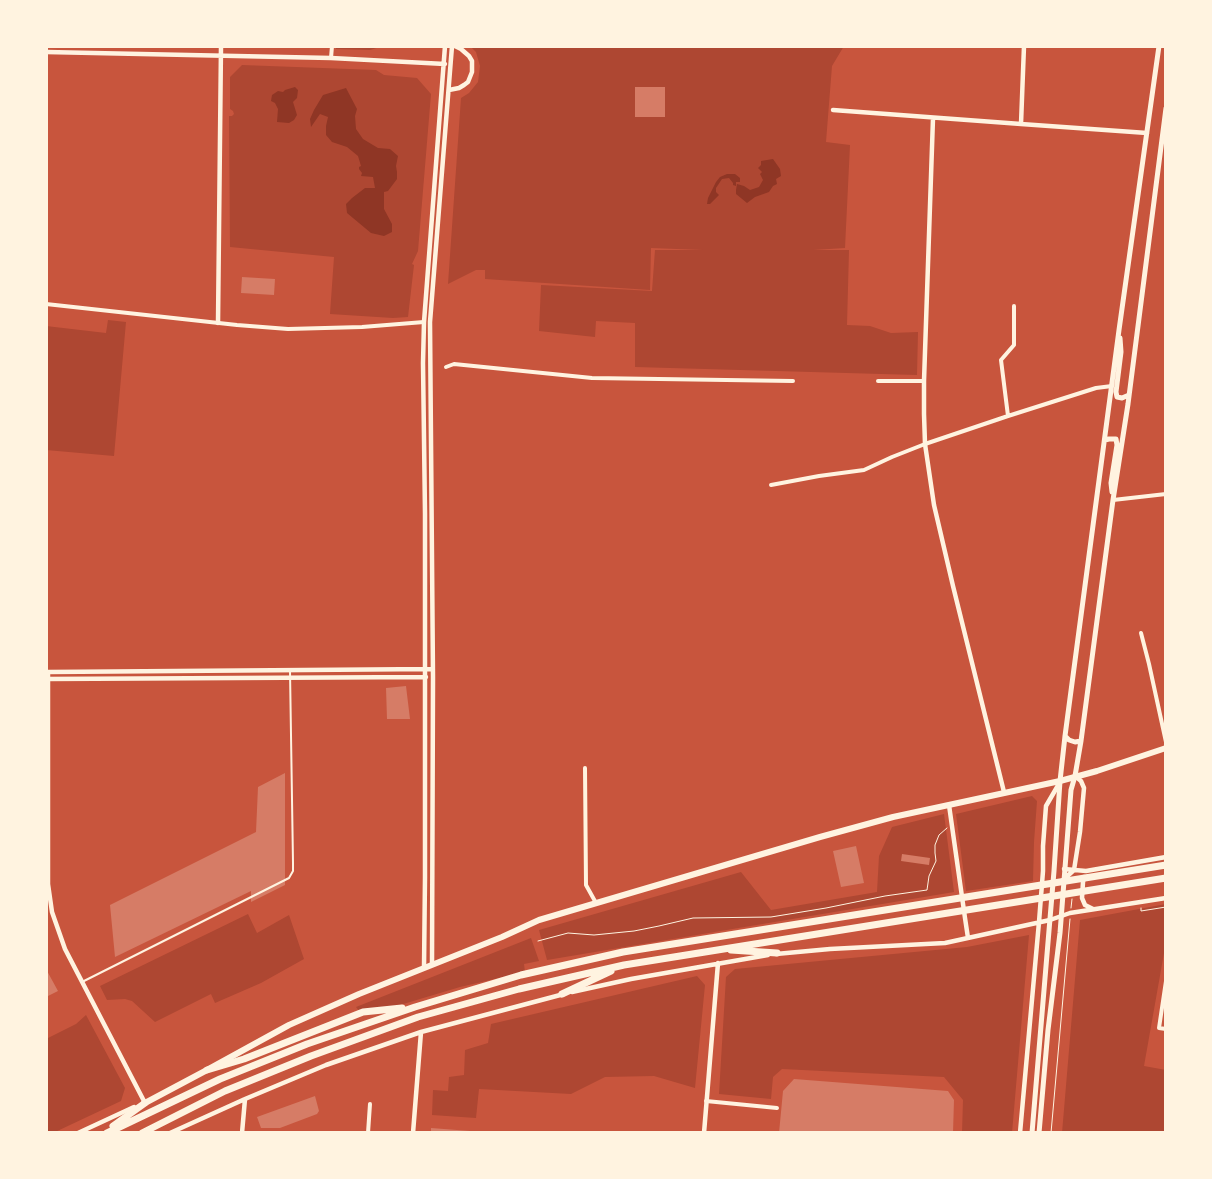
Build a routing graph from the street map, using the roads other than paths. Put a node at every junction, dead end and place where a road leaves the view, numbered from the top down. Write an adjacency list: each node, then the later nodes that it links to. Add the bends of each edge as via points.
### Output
1 (221, 46): 8 (street)
2 (332, 46): 9 (street)
3 (445, 46): 10 (street)
4 (454, 46): 11 (street); 12 (street, via 469,56 472,72 468,82)
5 (1024, 46): 16 (street)
6 (1159, 46): 17 (main road)
7 (46, 52): 8 (street)
8 (221, 56): 9 (street); 21 (street)
9 (331, 58): 10 (street)
10 (444, 64): 11 (street); 20 (street)
11 (451, 64): 12 (street)
12 (449, 90): 37 (street, via 430,322)
13 (1166, 108): 28 (main road)
14 (833, 110): 15 (street)
15 (933, 118): 16 (street); 26 (street)
16 (1021, 124): 17 (street)
17 (1147, 133): 22 (main road)
18 (46, 304): 21 (street)
19 (1014, 306): 29 (street, via 1014,345 1001,360)
20 (424, 322): 21 (street, via 288,329); 36 (street)
21 (218, 323)
22 (1119, 330): 27 (main road); 28 (main road, via 1121,352 1116,392 1117,397 1122,398)
23 (446, 368): 24 (street, via 454,364 592,378)
24 (792, 381)
25 (878, 381): 26 (street)
26 (924, 382): 31 (street)
27 (1112, 386): 29 (street, via 1096,388); 30 (main road)
28 (1129, 394): 34 (main road)
29 (1008, 416): 31 (street)
30 (1105, 440): 34 (main road, via 1116,440 1111,483); 44 (main road)
31 (925, 444): 32 (street, via 864,470); 51 (street, via 934,505)
32 (771, 485)
33 (1166, 494): 34 (street)
34 (1113, 500): 45 (main road)
35 (1141, 633): 46 (street)
36 (425, 668): 37 (street); 38 (street); 40 (street)
37 (433, 669): 41 (street)
38 (290, 670): 39 (street); 42 (lane)
39 (47, 672): 43 (street)
40 (425, 677): 41 (street); 42 (street); 73 (street)
41 (433, 677): 71 (street)
42 (290, 678): 43 (street); 75 (lane, via 293,871 290,878)
43 (47, 679): 63 (street)
44 (1065, 736): 45 (main road, via 1075,742); 50 (main road)
45 (1081, 741): 49 (main road)
46 (1166, 742)
47 (1166, 748): 49 (highway)
48 (584, 768): 61 (street, via 586,885)
49 (1075, 776): 50 (highway); 55 (main road); 56 (street, via 1084,788)
50 (1060, 781): 51 (highway); 65 (main road); 66 (street, via 1046,806)
51 (1004, 792): 52 (highway)
52 (949, 805): 61 (highway, via 820,836); 67 (street)
53 (1166, 857): 57 (street)
54 (1164, 866): 77 (highway, via 623,952 521,975)
55 (1064, 869): 56 (street); 59 (main road)
56 (1074, 870): 57 (street); 59 (street)
57 (1086, 871): 62 (street, via 1082,898 1085,905)
58 (1163, 879): 68 (highway)
59 (1063, 880): 64 (main road)
60 (1166, 898): 62 (street)
61 (596, 904): 71 (highway, via 539,920)
62 (1094, 910): 64 (street)
63 (49, 912): 75 (street)
64 (1061, 916): 65 (street); 96 (main road)
65 (1050, 920): 66 (street); 95 (main road)
66 (1039, 922): 67 (street); 94 (street)
67 (968, 938): 69 (street, via 945,943)
68 (719, 949): 69 (highway); 72 (highway)
69 (777, 953): 70 (street)
70 (718, 963): 76 (street); 82 (street)
71 (432, 964): 73 (highway)
72 (624, 965): 76 (highway); 88 (highway, via 418,1017 234,1087)
73 (424, 968): 80 (highway, via 289,1025)
74 (1166, 981): 78 (street, via 1158,1028)
75 (82, 982): 83 (street)
76 (562, 994): 79 (street)
77 (415, 1006): 80 (highway, via 363,1012); 87 (highway, via 220,1079)
78 (1166, 1030)
79 (421, 1032): 81 (street, via 326,1065); 92 (street)
80 (208, 1070): 83 (highway)
81 (245, 1099): 89 (street); 90 (street)
82 (706, 1101): 85 (street); 93 (street)
83 (144, 1103): 86 (street); 87 (highway)
84 (370, 1104): 91 (street)
85 (776, 1108)
86 (78, 1133)
87 (105, 1133)
88 (142, 1133)
89 (170, 1133)
90 (242, 1133)
91 (368, 1133)
92 (413, 1133)
93 (704, 1133)
94 (1020, 1133)
95 (1032, 1133)
96 (1039, 1133)

